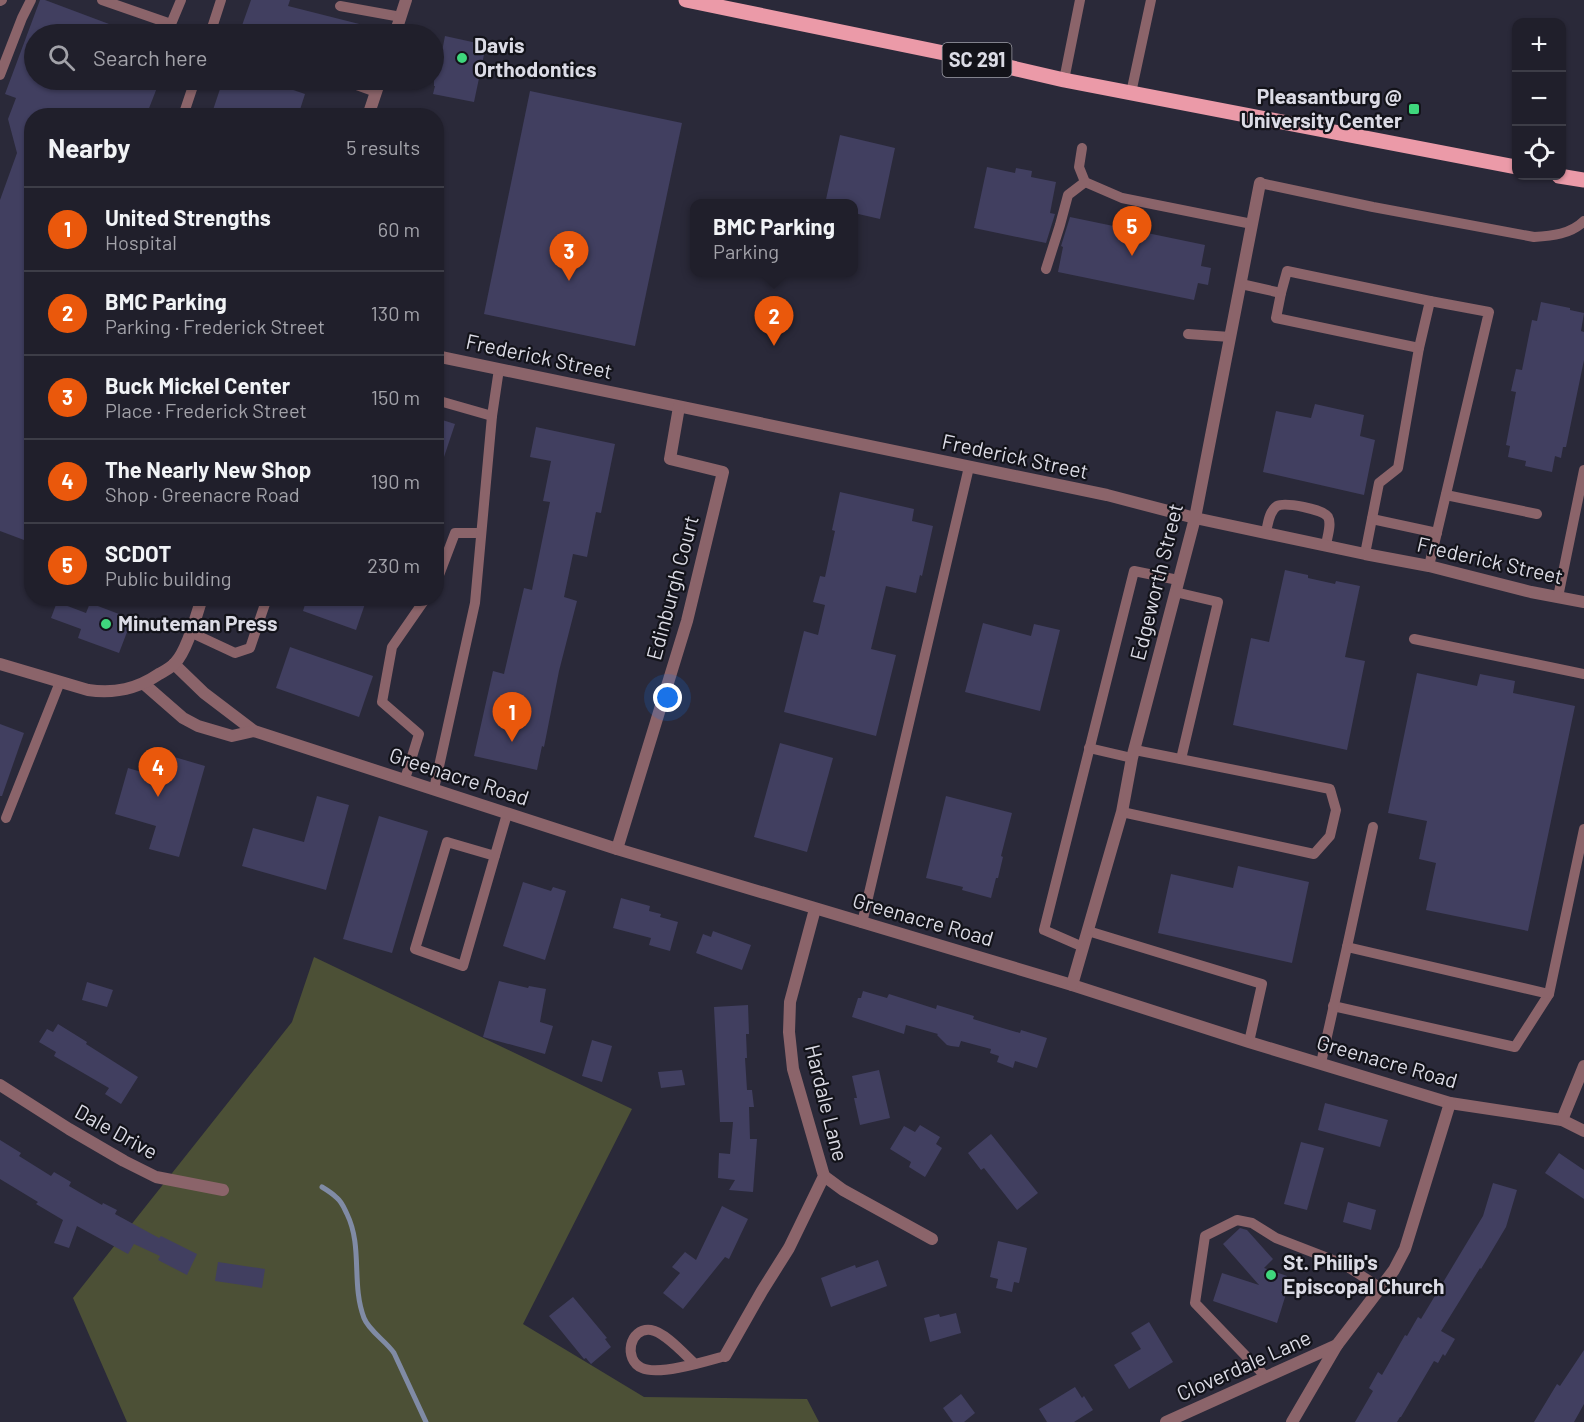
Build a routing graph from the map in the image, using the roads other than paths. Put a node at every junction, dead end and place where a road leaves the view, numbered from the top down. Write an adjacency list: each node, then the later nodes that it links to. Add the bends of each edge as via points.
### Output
1 (31, 0): 13 (lane)
2 (102, 0): 3 (lane, via 171,24)
3 (181, 0)
4 (221, 0): 11 (lane)
5 (406, 0): 10 (street)
6 (686, 0): 14 (main road, SC 291)
7 (1080, 0): 14 (lane)
8 (1151, 0): 18 (lane)
9 (340, 6): 10 (lane)
10 (401, 17): 12 (street)
11 (213, 24)
12 (399, 24)
13 (0, 75)
14 (1064, 80): 18 (main road, SC 291)
15 (192, 90): 19 (lane)
16 (370, 90): 17 (lane)
17 (375, 92): 20 (street)
18 (1131, 93): 22 (main road, SC 291)
19 (186, 108)
20 (370, 108)
21 (1083, 148): 25 (lane, via 1079,167)
22 (1512, 166)
23 (1566, 177): 24 (main road)
24 (1584, 180)
25 (1085, 182): 28 (lane, via 1122,198); 29 (lane, via 1068,195)
26 (1260, 183): 27 (lane, via 1534,237 1559,235); 28 (street, Edgeworth Street)
27 (1584, 220)
28 (1252, 224): 30 (street, Edgeworth Street)
29 (1046, 269)
30 (1240, 284): 31 (lane); 34 (street, Edgeworth Street)
31 (1281, 293): 32 (lane, via 1287,271); 35 (lane, via 1276,318)
32 (1430, 301): 35 (lane); 43 (lane, via 1488,312)
33 (1188, 334): 34 (lane)
34 (1230, 337): 45 (street, Edgeworth Street)
35 (1419, 348): 46 (lane, via 1398,468 1379,483)
36 (444, 358): 37 (street, Frederick Street)
37 (498, 369): 39 (street, Frederick Street); 40 (lane)
38 (444, 402): 40 (lane)
39 (679, 407): 41 (street, Frederick Street); 79 (street, Edinburgh Court, via 670,459 723,472 687,621)
40 (492, 416): 48 (lane)
41 (969, 467): 45 (street, Frederick Street, via 1107,495); 82 (lane)
42 (1584, 474): 55 (lane)
43 (1446, 495): 44 (lane); 49 (lane)
44 (1537, 514)
45 (1195, 518): 47 (street, Frederick Street); 54 (street, Edgeworth Street)
46 (1372, 519): 49 (lane); 51 (lane)
47 (1266, 532): 50 (street, Frederick Street); 50 (lane, via 1275,507 1310,509 1328,517)
48 (481, 533): 52 (lane, via 455,533); 72 (lane, via 475,603)
49 (1437, 533): 53 (lane)
50 (1326, 545): 51 (street, Frederick Street)
51 (1365, 554): 53 (street, Frederick Street)
52 (444, 562)
53 (1429, 566): 55 (street, Frederick Street)
54 (1177, 586): 68 (lane, via 1134,571); 69 (street, Edgeworth Street); 70 (lane, via 1218,602)
55 (1558, 597): 56 (street, Frederick Street)
56 (1584, 602)
57 (199, 606): 60 (street)
58 (264, 606): 60 (lane, via 250,648 235,653)
59 (420, 606): 71 (lane, via 392,647 382,702 418,734)
60 (190, 632): 63 (street)
61 (1414, 639): 64 (lane)
62 (0, 664): 65 (street)
63 (174, 664): 66 (street); 67 (street, Greenacre Road)
64 (1584, 674)
65 (60, 682): 66 (street, via 100,692); 75 (lane)
66 (144, 684): 67 (street, Greenacre Road, via 198,726 232,736)
67 (254, 731): 71 (street, Greenacre Road)
68 (1089, 748): 69 (lane); 84 (lane, via 1044,930)
69 (1134, 754): 70 (lane); 73 (street, Edgeworth Street)
70 (1181, 759): 73 (lane, via 1330,789 1336,810 1330,836 1314,854)
71 (405, 779): 72 (street, Greenacre Road)
72 (434, 789): 74 (street, Greenacre Road)
73 (1122, 812): 83 (street, Edgeworth Street)
74 (507, 814): 79 (street, Greenacre Road); 80 (lane)
75 (6, 818)
76 (1373, 827): 85 (lane)
77 (1584, 829): 78 (lane)
78 (1582, 846): 87 (lane)
79 (617, 849): 81 (street, Greenacre Road)
80 (495, 856): 80 (lane, via 463,966 415,949 447,842)
81 (815, 909): 82 (street, Greenacre Road); 96 (street, Hardale Lane, via 790,1002 789,1032 793,1069)
82 (862, 923): 86 (street, Greenacre Road)
83 (1088, 931): 84 (street, Edgeworth Street); 89 (lane, via 1262,984)
84 (1083, 947): 86 (street, Edgeworth Street)
85 (1347, 947): 87 (lane); 88 (lane)
86 (1072, 985): 89 (street, Greenacre Road)
87 (1549, 994): 88 (lane, via 1515,1047)
88 (1333, 1006): 90 (lane)
89 (1249, 1042): 90 (street, Greenacre Road)
90 (1321, 1063): 93 (street, Greenacre Road)
91 (1584, 1066): 94 (street)
92 (0, 1085): 97 (street, Dale Drive, via 156,1177)
93 (1450, 1102): 94 (street, Greenacre Road); 99 (street, via 1405,1249)
94 (1562, 1120): 95 (street, Greenacre Road)
95 (1584, 1131)
96 (824, 1176): 98 (street); 101 (street, Hardale Lane, via 789,1248)
97 (223, 1190)
98 (932, 1239)
99 (1381, 1288): 100 (street); 103 (lane, via 1343,1264 1276,1238 1252,1223 1236,1220 1205,1236 1195,1303)
100 (1337, 1345): 103 (street, Cloverdale Lane); 105 (street)
101 (725, 1356): 102 (lane)
102 (695, 1364): 102 (lane, via 643,1369 633,1362 631,1341 638,1333 650,1330 662,1335)
103 (1266, 1377): 104 (street, Cloverdale Lane)
104 (1166, 1422)
105 (1292, 1422)

